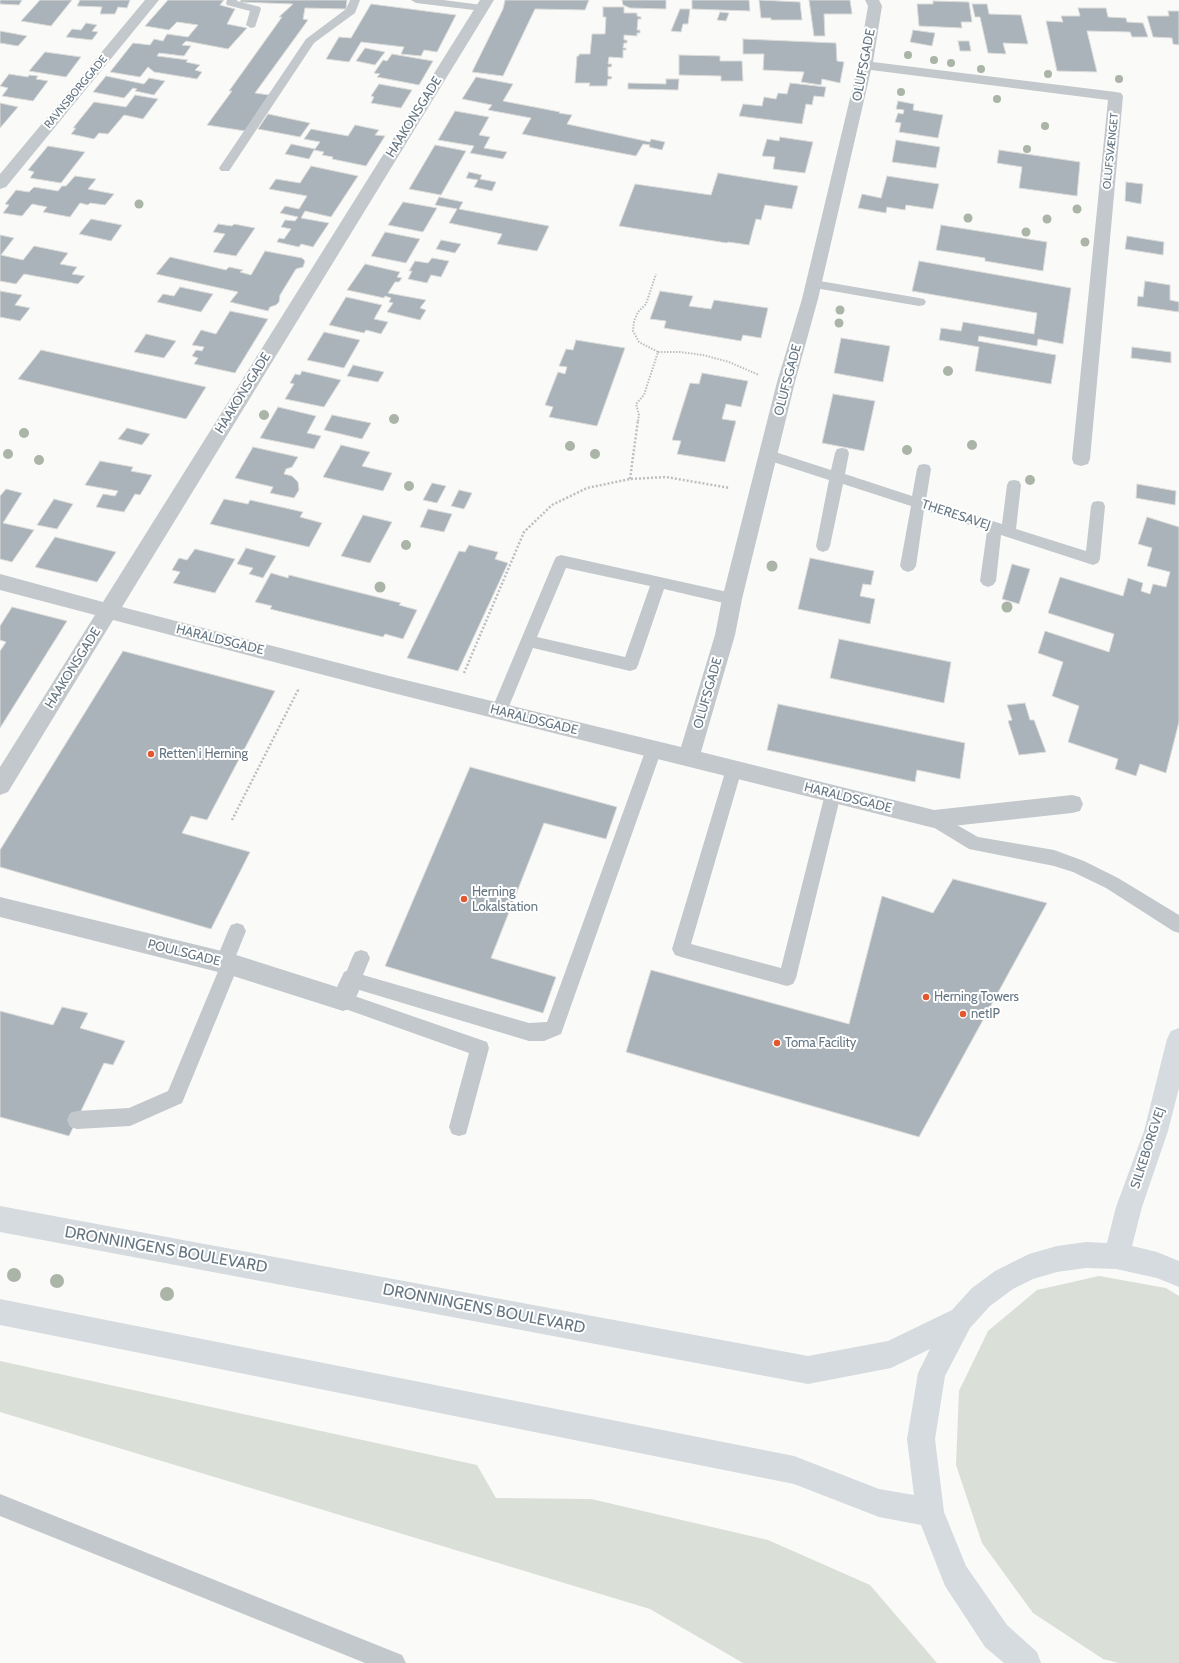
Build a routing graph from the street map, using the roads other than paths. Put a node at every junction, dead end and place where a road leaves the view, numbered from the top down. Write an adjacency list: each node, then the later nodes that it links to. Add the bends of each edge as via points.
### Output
1 (152, 0): 10 (street, RAVNSBORGGADE)
2 (232, 0): 7 (lane, via 230,3 256,9)
3 (355, 0): 9 (lane, via 351,11 310,41)
4 (416, 0): 6 (lane)
5 (872, 0): 8 (street, OLUFSGADE, via 875,6)
6 (484, 4): 28 (street, HAAKONSGADE)
7 (251, 25)
8 (865, 65): 11 (street, OLUFSGADE); 15 (street, OLUFSVÆNGET, via 1116,96)
9 (225, 168)
10 (0, 184)
11 (814, 284): 12 (lane); 14 (street, OLUFSGADE, via 786,382)
12 (919, 302)
13 (842, 453): 17 (lane)
14 (769, 455): 17 (lane, THERESAVEJ); 27 (street, OLUFSGADE)
15 (1081, 459)
16 (924, 469): 19 (lane)
17 (838, 477): 19 (lane, THERESAVEJ); 22 (lane)
18 (1014, 486): 21 (lane)
19 (919, 503): 21 (lane, THERESAVEJ); 23 (lane)
20 (1098, 506): 21 (lane, THERESAVEJ, via 1093,559)
21 (1001, 530): 24 (lane)
22 (823, 546)
23 (908, 566)
24 (988, 581)
25 (0, 582): 28 (street, HARALDSGADE)
26 (659, 582): 27 (lane); 29 (lane, via 561,561); 29 (lane, via 630,665)
27 (732, 599): 32 (street, OLUFSGADE, via 725,635)
28 (108, 611): 30 (street, HARALDSGADE); 34 (street, HAAKONSGADE)
29 (528, 641): 30 (lane)
30 (498, 711): 31 (street, HARALDSGADE)
31 (654, 749): 32 (street, HARALDSGADE); 43 (lane, via 554,1028 544,1032 529,1032)
32 (689, 757): 33 (street, HARALDSGADE)
33 (734, 769): 35 (street, HARALDSGADE); 35 (lane, via 681,949 787,978)
34 (0, 786)
35 (833, 794): 37 (street, HARALDSGADE)
36 (1072, 804): 37 (street, HARALDSGADE)
37 (934, 819): 39 (lane, via 975,844 1054,858 1078,866 1112,882)
38 (0, 907): 42 (street, POULSGADE)
39 (1179, 925)
40 (238, 931): 42 (lane)
41 (361, 958): 43 (lane)
42 (227, 963): 43 (street, POULSGADE); 45 (lane, via 175,1097 130,1117)
43 (348, 990): 46 (lane, via 480,1048)
44 (1179, 1039): 48 (main road, SILKEBORGVEJ, via 1156,1131 1129,1207)
45 (77, 1120)
46 (459, 1127)
47 (0, 1219): 51 (main road, DRONNINGENS BOULEVARD, via 808,1370 891,1354)
48 (1116, 1256): 49 (main road, via 1157,1265); 51 (main road, via 1086,1255 1057,1259 1030,1267 1004,1280 981,1297)
49 (1179, 1274)
50 (0, 1312): 53 (main road, via 794,1470 880,1503)
51 (961, 1319): 53 (main road, via 932,1373 921,1439)
52 (0, 1505): 54 (lane)
53 (930, 1512): 55 (main road, via 955,1576 996,1636)
54 (394, 1663)
55 (1026, 1663)

